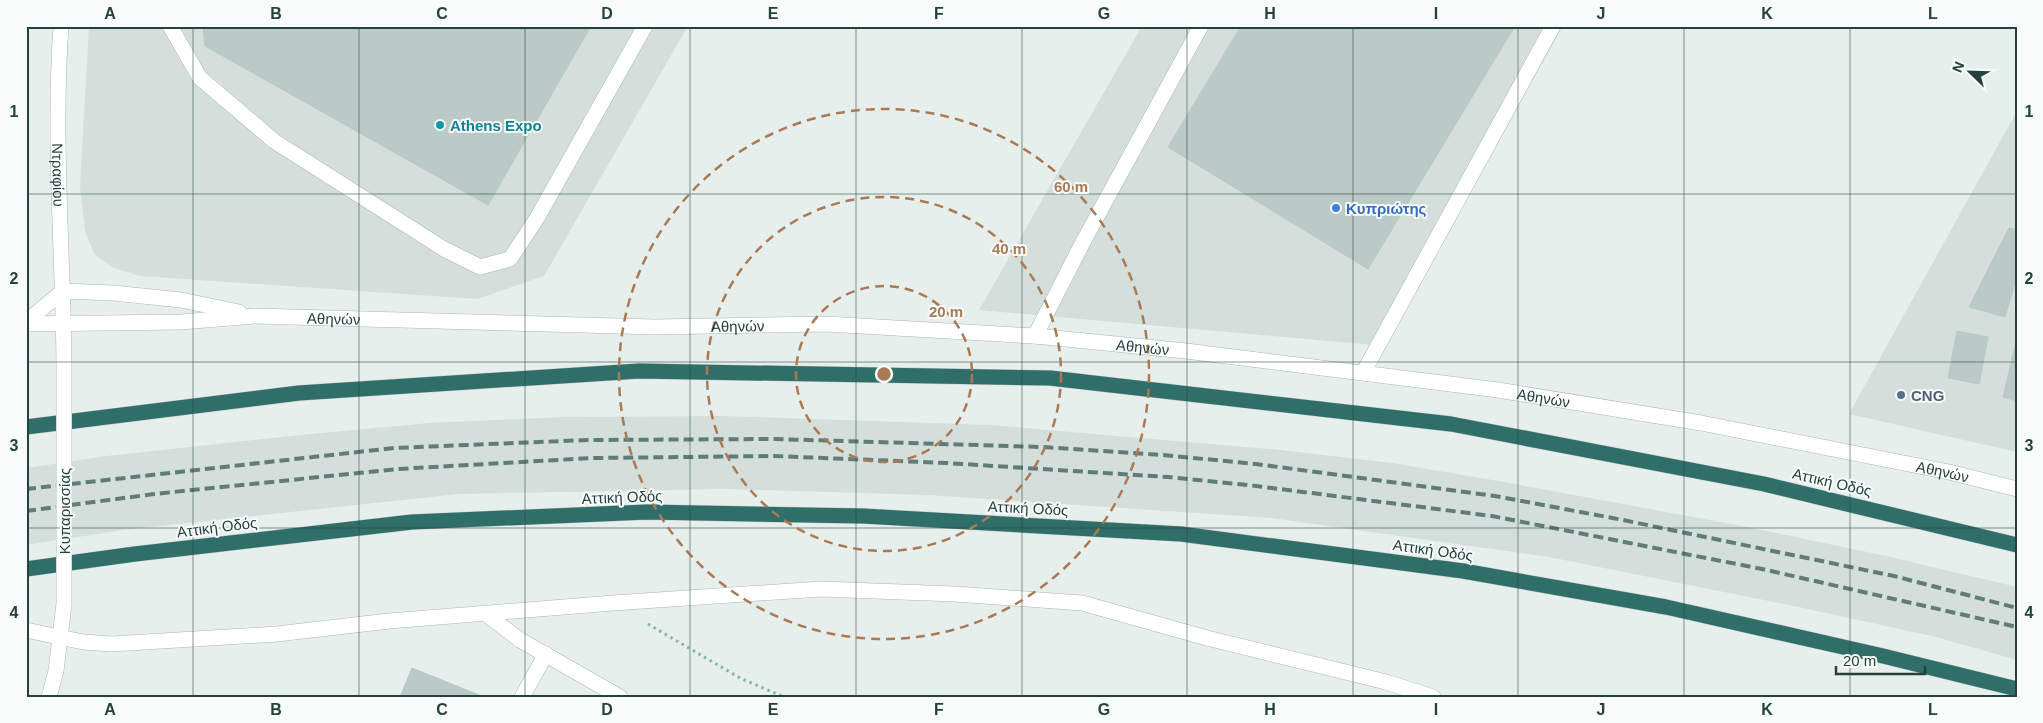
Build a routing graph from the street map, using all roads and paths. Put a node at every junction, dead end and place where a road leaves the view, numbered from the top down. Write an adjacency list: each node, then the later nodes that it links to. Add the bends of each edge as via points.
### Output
1 (61, 26): 6 (street, Ντραφίου, via 57,120)
2 (170, 26): 3 (street, via 200,78 274,141 444,249 480,267 510,259 537,218)
3 (645, 26)
4 (1201, 26): 10 (street)
5 (1553, 26): 11 (street)
6 (63, 291): 7 (street, Αθηνών, via 181,300); 8 (street, Αθηνών); 9 (street, Ντραφίου)
7 (256, 316): 9 (street, Αθηνών, via 181,322); 10 (street, Αθηνών, via 655,327 826,324)
8 (26, 323): 9 (street, Αθηνών)
9 (64, 323): 19 (street, Κυπαρισσίας, bridge)
10 (1035, 336): 11 (street, Αθηνών)
11 (1363, 373): 13 (street, Αθηνών, via 1498,390 1701,423)
12 (26, 427): 14 (highway, Αττική Οδός, via 298,393 639,371 1050,378 1452,424 1764,484)
13 (2017, 488)
14 (2017, 544)
15 (26, 569): 21 (highway, Αττική Οδός, via 412,522 647,512 863,516 1171,534 1463,571 1666,607)
16 (486, 614): 19 (street, via 277,634 112,644 83,642); 20 (street, via 520,640); 26 (street, via 613,602 821,589 1082,603)
17 (647, 623): 25 (path, via 740,678)
18 (26, 630): 19 (street)
19 (62, 636): 22 (street, Κυπαρισσίας)
20 (546, 654): 23 (street); 24 (street)
21 (2017, 689)
22 (49, 697)
23 (522, 697)
24 (620, 697)
25 (784, 697)
26 (1433, 697)

